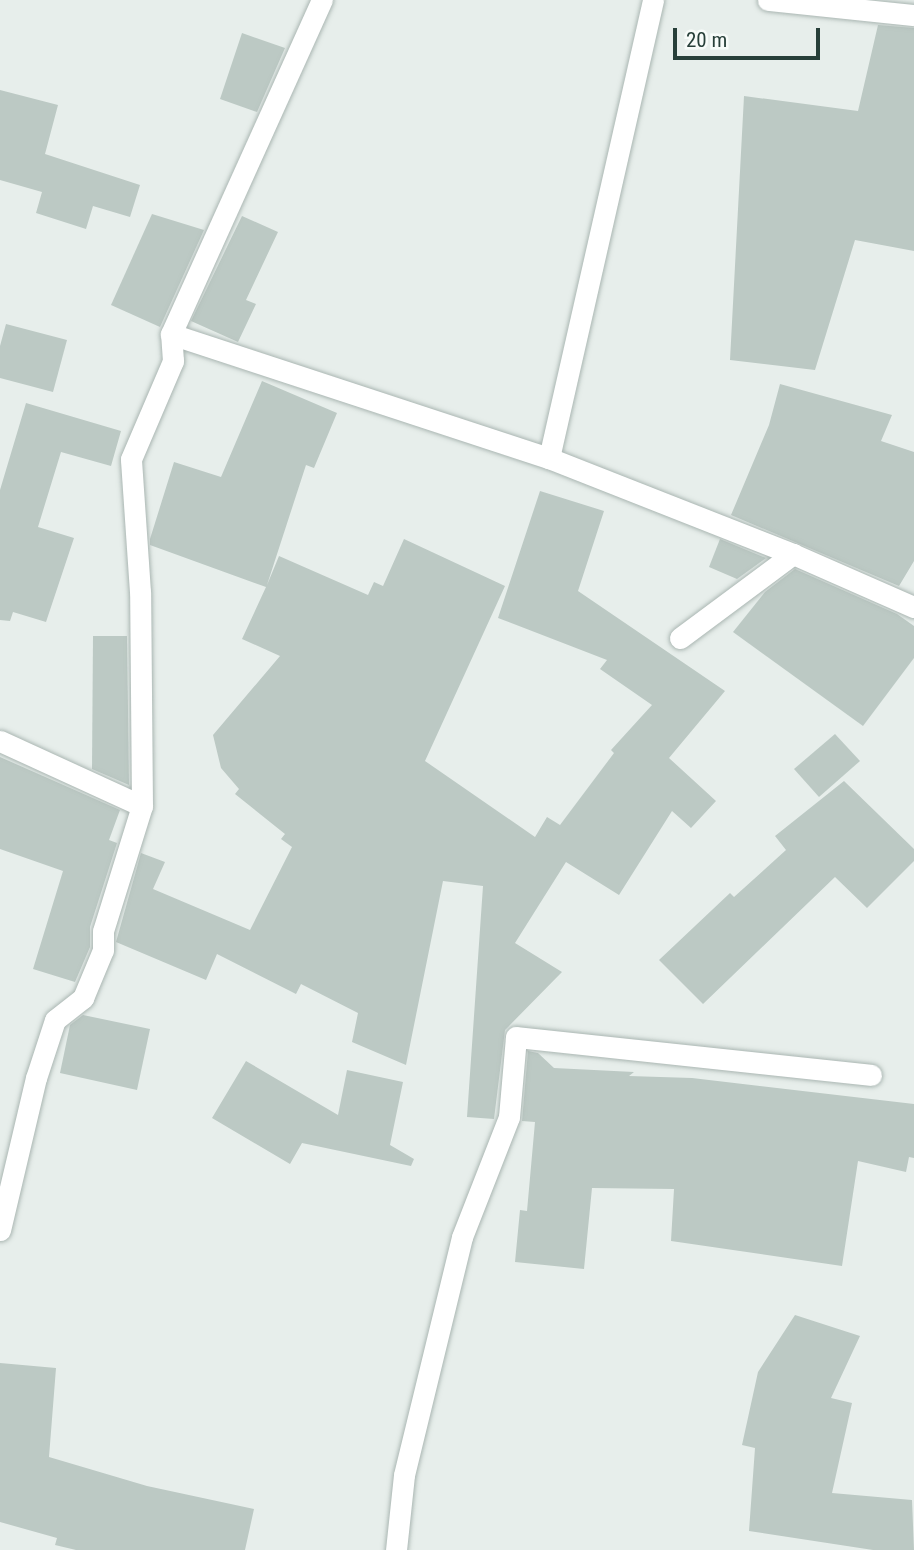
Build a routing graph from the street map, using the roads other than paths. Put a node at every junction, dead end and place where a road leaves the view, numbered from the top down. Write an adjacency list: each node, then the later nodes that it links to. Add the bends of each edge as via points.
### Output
1 (322, 0): 5 (street)
2 (653, 0): 6 (street)
3 (768, 0): 4 (street)
4 (914, 15)
5 (171, 334): 6 (street); 11 (street, via 173,360 131,459 140,592)
6 (549, 457): 7 (street)
7 (793, 554): 8 (street); 9 (street)
8 (914, 607)
9 (680, 638)
10 (0, 741): 11 (street)
11 (142, 806): 13 (street, via 103,931 103,950 83,998 55,1020 36,1078)
12 (871, 1075): 14 (street, via 516,1037 509,1117 462,1237 404,1475)
13 (0, 1230)
14 (397, 1550)

